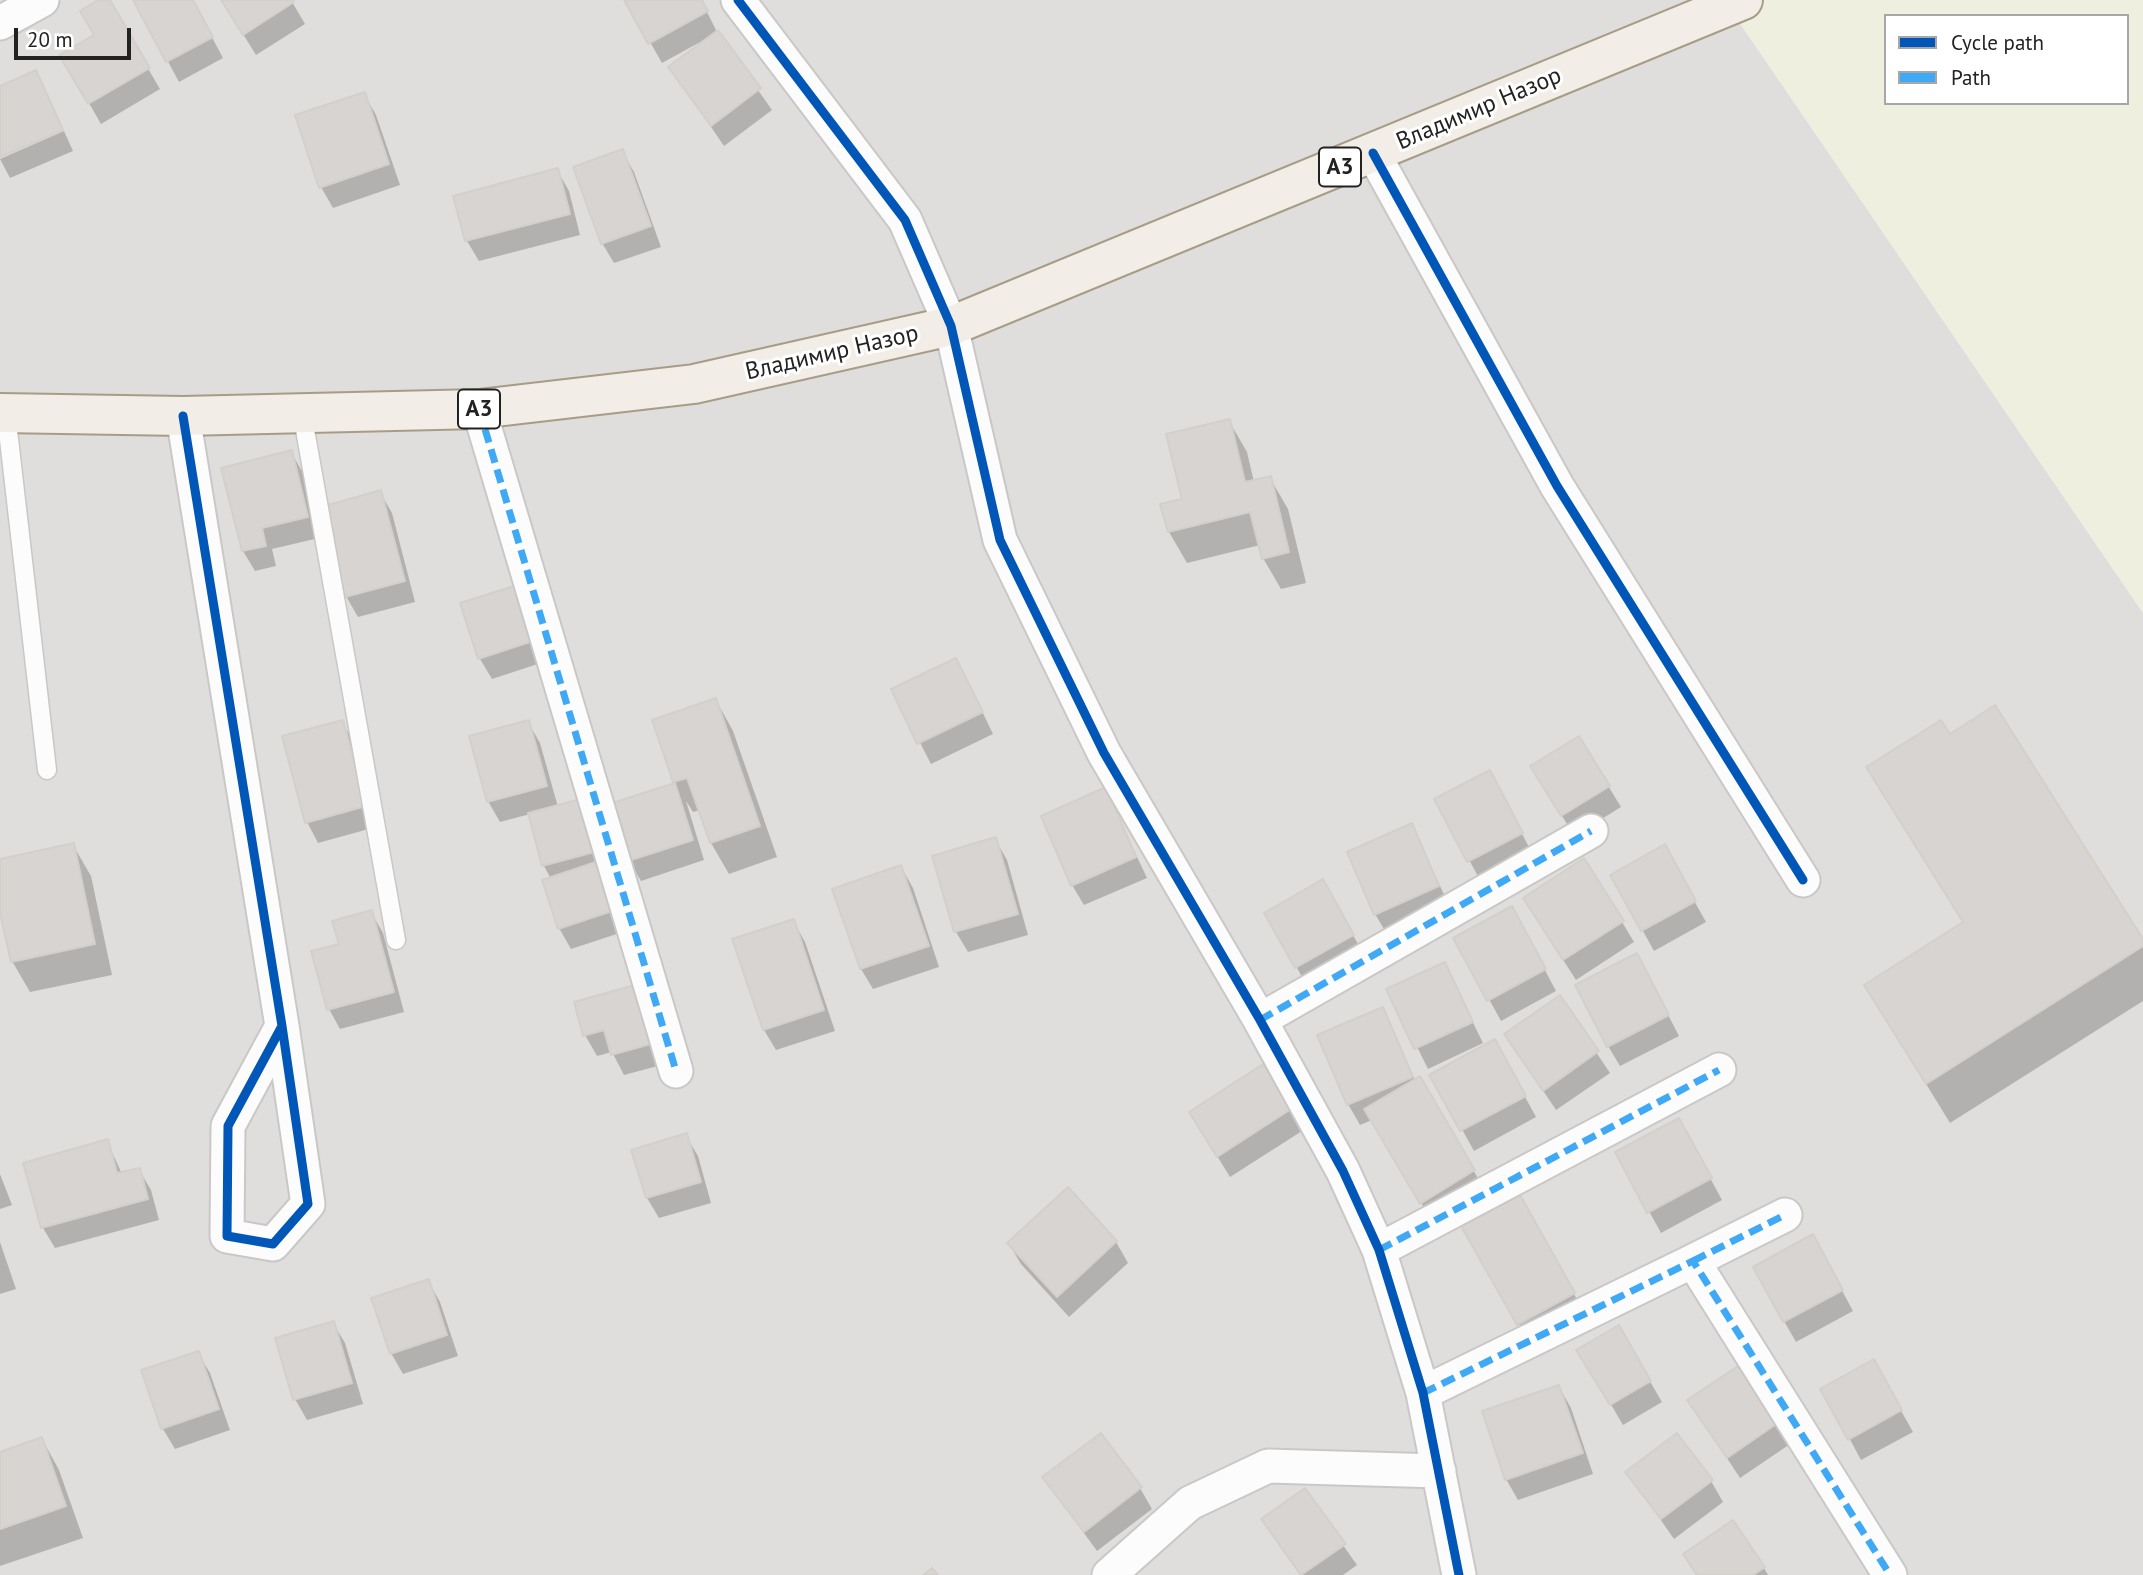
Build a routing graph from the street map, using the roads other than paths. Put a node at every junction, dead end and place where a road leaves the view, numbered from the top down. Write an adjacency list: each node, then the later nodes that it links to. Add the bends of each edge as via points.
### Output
1 (42, 0): 4 (street)
2 (738, 0): 6 (street, via 905,220)
3 (1736, 3): 5 (main road, Владимир Назор / A3)
4 (0, 23)
5 (1373, 153): 6 (main road, Владимир Назор / A3); 13 (street, via 1557,485)
6 (951, 326): 7 (main road, Владимир Назор / A3, via 694,384); 15 (street, via 1000,540 1104,752)
7 (479, 409): 9 (main road, Владимир Назор / A3); 18 (street)
8 (3, 413): 10 (main road, Владимир Назор / A3); 11 (lane)
9 (302, 413): 10 (main road, Владимир Назор / A3); 14 (lane)
10 (183, 416): 16 (street)
11 (47, 770)
12 (1591, 831): 15 (street)
13 (1802, 880)
14 (396, 940)
15 (1260, 1020): 20 (street, via 1343,1171)
16 (282, 1026): 16 (street, via 228,1126 227,1236 273,1244 308,1204)
17 (1719, 1070): 20 (street)
18 (676, 1071)
19 (1785, 1215): 21 (street)
20 (1379, 1250): 22 (street)
21 (1693, 1261): 22 (street); 26 (street)
22 (1423, 1393): 23 (street)
23 (1439, 1471): 24 (street, via 1268,1466 1191,1503); 25 (street)
24 (1109, 1575)
25 (1459, 1575)
26 (1890, 1575)

